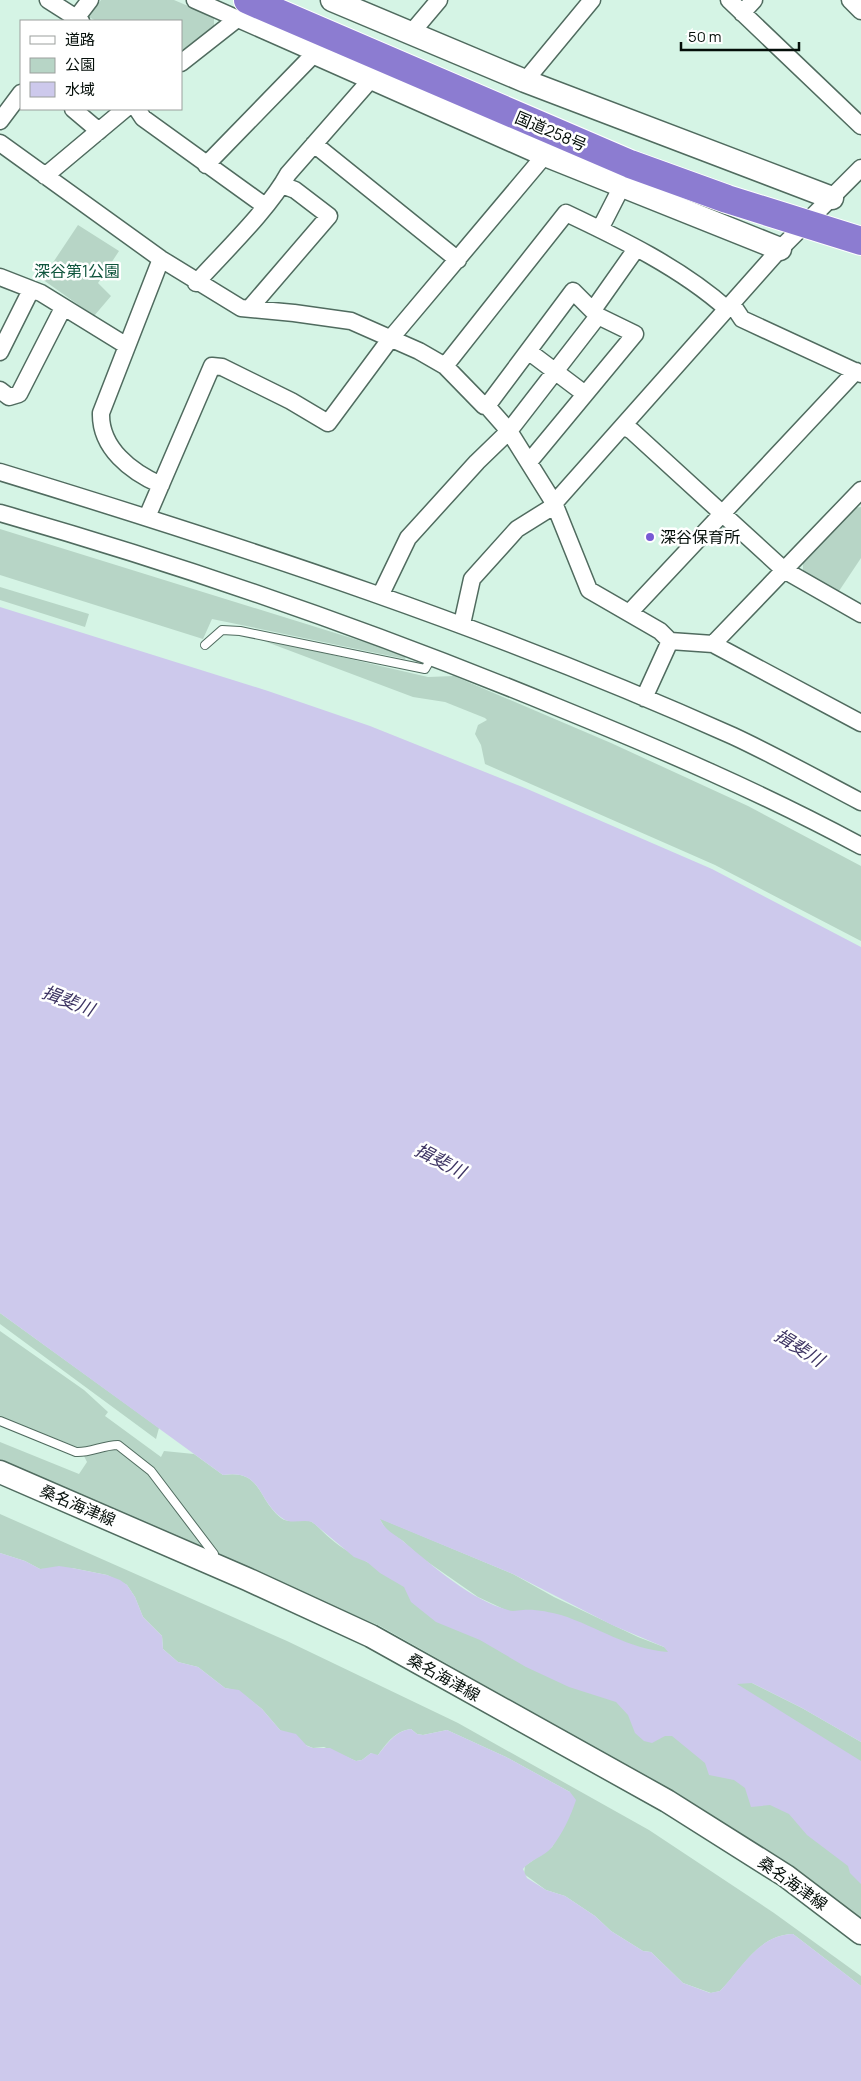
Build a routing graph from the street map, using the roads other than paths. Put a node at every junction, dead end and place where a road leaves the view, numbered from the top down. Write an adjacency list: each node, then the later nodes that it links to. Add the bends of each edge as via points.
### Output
1 (48, 0): 14 (street)
2 (90, 0): 14 (street)
3 (194, 0): 10 (street)
4 (293, 0): 13 (highway, 国道258号)
5 (439, 0): 15 (street)
6 (592, 0): 18 (street)
7 (729, 0): 12 (street)
8 (754, 0): 12 (street)
9 (850, 0): 11 (street)
10 (243, 9): 13 (highway, 国道258号); 16 (street)
11 (861, 11)
12 (742, 12): 24 (street)
13 (330, 18): 15 (street); 17 (street); 29 (street); 35 (highway, 国道258号, via 622,144)
14 (77, 20)
15 (412, 32): 18 (street)
16 (182, 62)
17 (373, 77): 27 (street); 28 (street)
18 (525, 81): 35 (street)
19 (20, 94): 23 (street)
20 (74, 110): 25 (street)
21 (124, 110): 25 (street)
22 (138, 110): 29 (street, via 143,118)
23 (0, 121)
24 (861, 126)
25 (99, 131): 31 (street)
26 (0, 143): 31 (street)
27 (314, 144): 32 (street); 42 (street)
28 (546, 155): 33 (street); 42 (street)
29 (206, 165): 34 (street)
30 (861, 168): 35 (street)
31 (45, 176): 41 (street)
32 (282, 185): 34 (street); 48 (street, via 295,190 329,216)
33 (622, 186): 37 (street); 40 (street)
34 (264, 206): 44 (street)
35 (818, 211): 36 (highway, 国道258号); 38 (highway, 国道258号); 40 (street)
36 (861, 224)
37 (600, 229): 39 (street); 54 (street, via 566,213)
38 (861, 241)
39 (636, 249): 46 (street); 49 (street)
40 (780, 250): 46 (street)
41 (161, 259): 44 (street); 51 (street)
42 (458, 260): 50 (street)
43 (0, 277): 45 (street)
44 (196, 283): 48 (street, via 241,308)
45 (31, 290): 47 (street); 53 (street)
46 (730, 307): 56 (street, via 742,319); 60 (street)
47 (63, 308): 51 (street); 57 (street, via 19,394 9,397)
48 (249, 309): 50 (street, via 351,321)
49 (595, 313): 52 (street, via 573,292); 55 (street); 58 (street, via 634,334)
50 (391, 338): 54 (street); 64 (street, via 328,423 222,367 212,366)
51 (126, 346): 64 (street, via 101,413 102,433 107,443 137,474)
52 (528, 351): 55 (street); 59 (street)
53 (0, 352)
54 (445, 366): 59 (street)
55 (555, 372): 58 (street); 61 (street)
56 (858, 373): 67 (street)
57 (0, 390)
58 (585, 394): 62 (street)
59 (487, 406): 61 (street)
60 (623, 426): 66 (street); 67 (street)
61 (510, 431): 62 (street); 71 (street, via 408,538)
62 (529, 462): 66 (street)
63 (0, 472): 69 (street)
64 (161, 485): 69 (street)
65 (860, 493): 70 (street)
66 (554, 503): 72 (street, via 589,590); 74 (street, via 517,529 472,578)
67 (723, 513): 70 (street); 72 (street)
68 (0, 514): 78 (street, via 206,576)
69 (147, 517): 71 (street)
70 (784, 570): 73 (street); 76 (street)
71 (381, 594): 74 (street)
72 (629, 613): 75 (street, via 660,631)
73 (861, 614)
74 (462, 624): 79 (street)
75 (670, 641): 76 (street); 79 (street)
76 (713, 644): 80 (street)
77 (205, 645): 78 (lane, via 222,630 425,669)
78 (433, 656): 82 (street, via 752,790)
79 (644, 698): 81 (street, via 734,737)
80 (861, 723)
81 (861, 802)
82 (861, 846)
83 (0, 1421): 85 (lane, via 76,1452 118,1445 152,1471 214,1554)
84 (0, 1472): 85 (street, 桑名海津線)
85 (211, 1563): 86 (street, 桑名海津線, via 371,1636 667,1802 786,1876)
86 (861, 1933)

